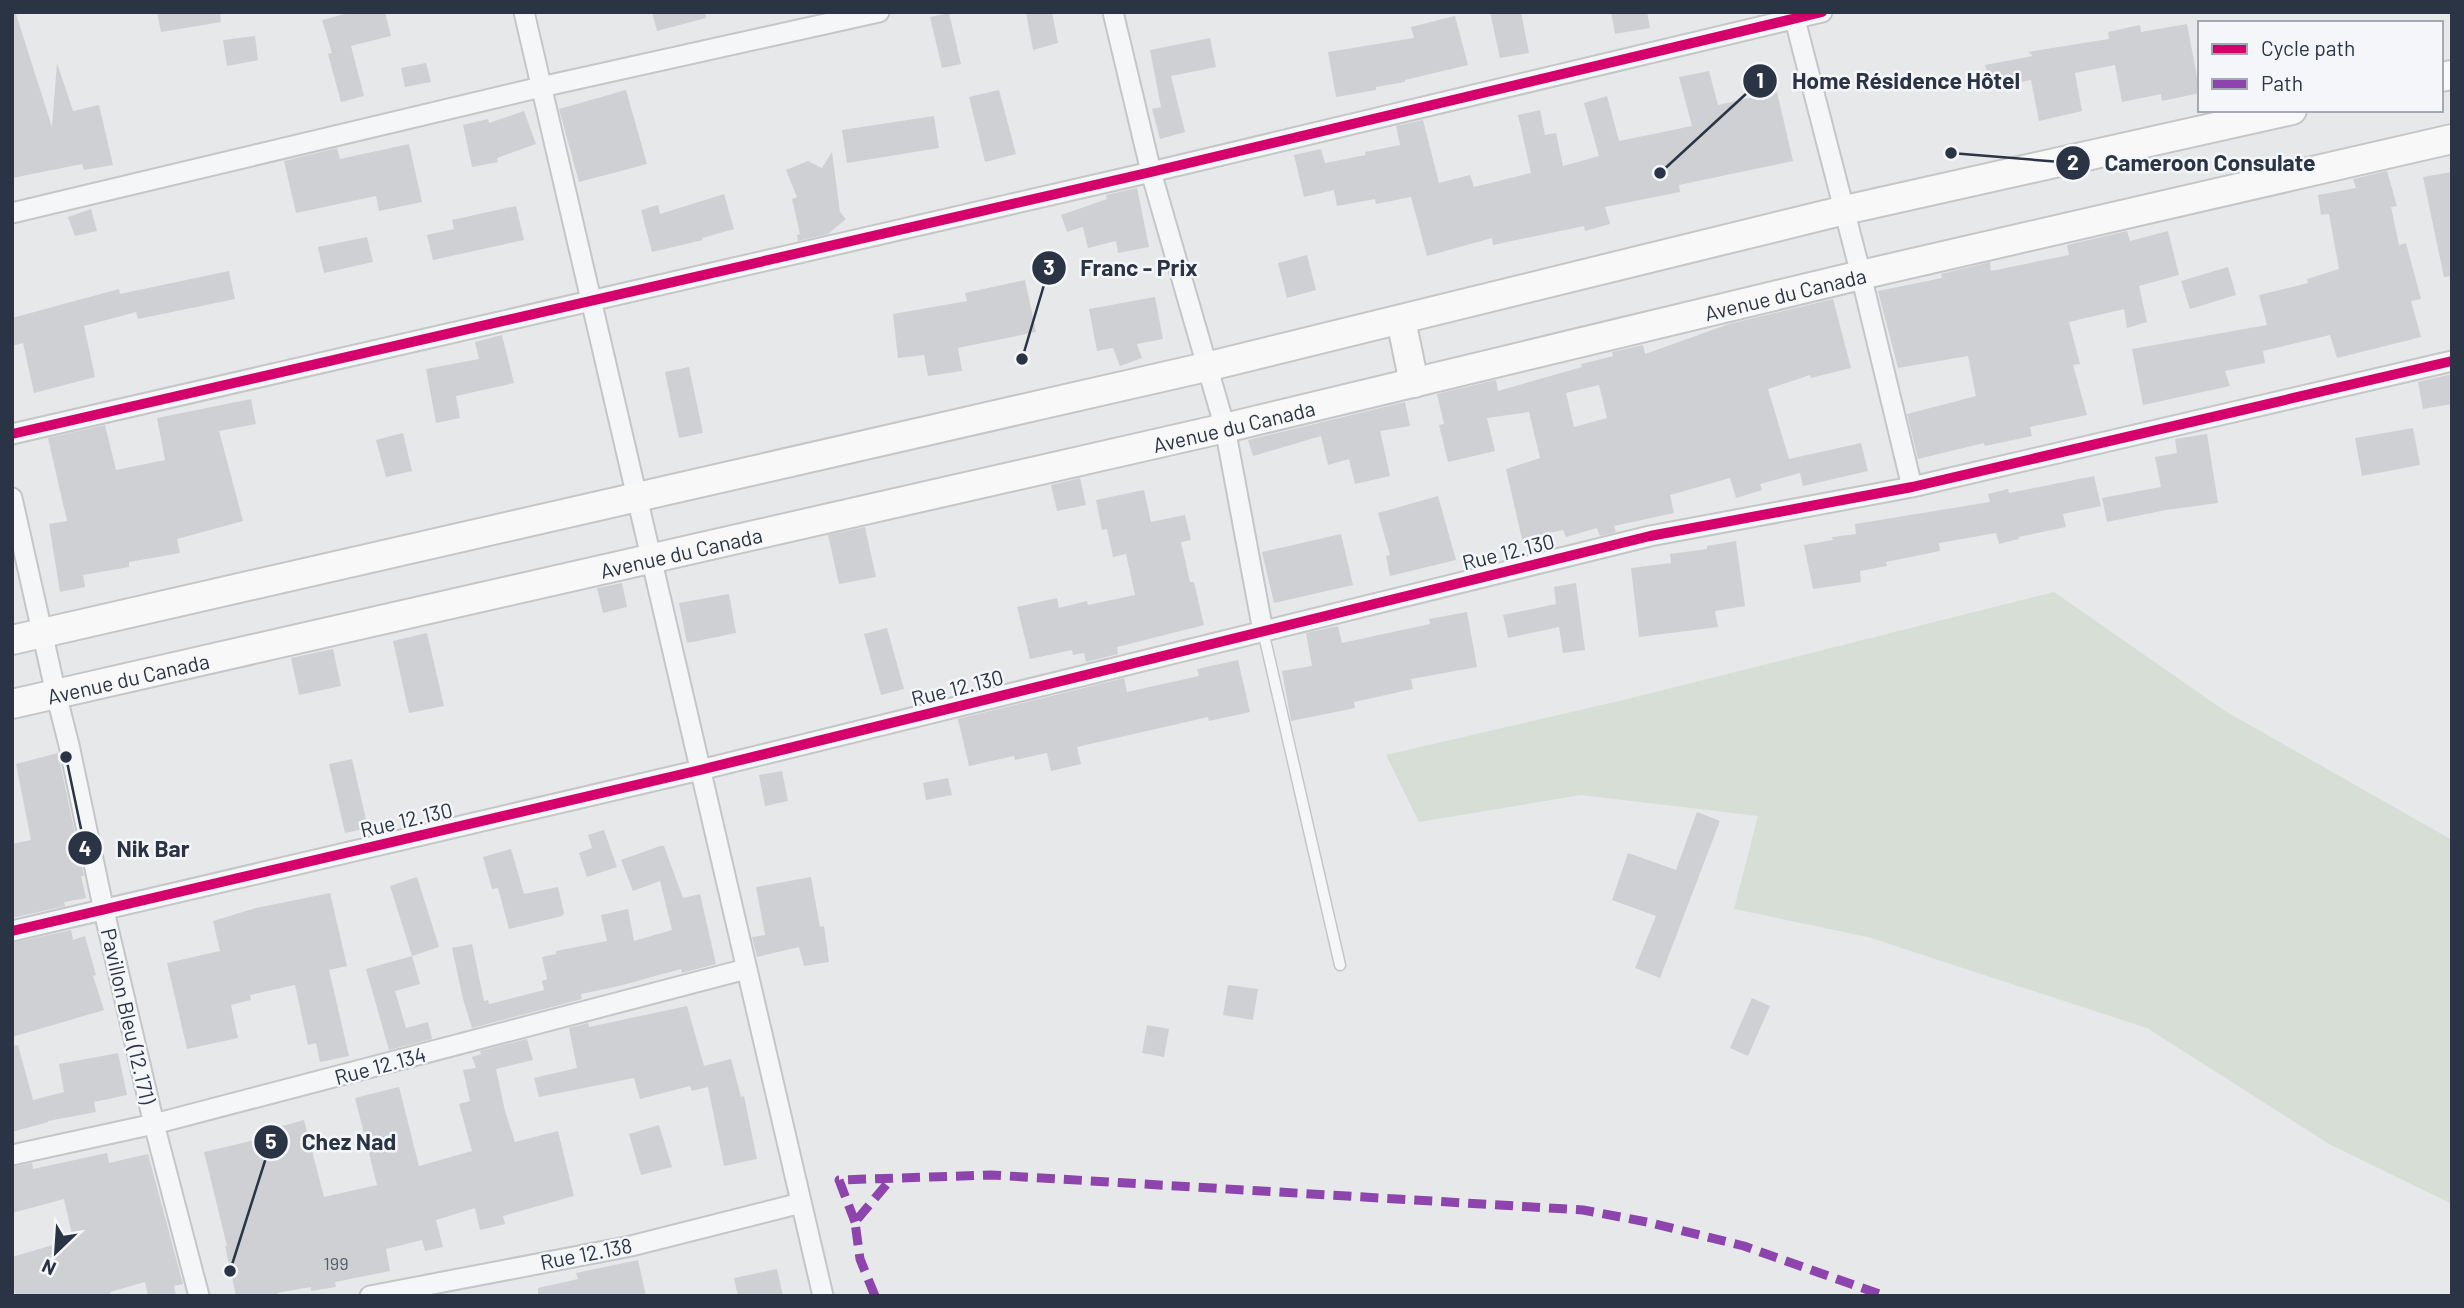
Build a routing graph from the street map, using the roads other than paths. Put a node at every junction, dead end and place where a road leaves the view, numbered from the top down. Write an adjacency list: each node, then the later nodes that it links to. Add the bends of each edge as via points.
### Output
1 (524, 12): 6 (street)
2 (879, 12): 6 (street)
3 (1113, 12): 9 (street)
4 (1822, 12): 5 (street)
5 (1794, 15): 9 (street); 10 (street)
6 (541, 87): 11 (street); 13 (street)
7 (2283, 112): 10 (main road)
8 (2452, 139): 12 (main road, Avenue du Canada)
9 (1151, 172): 13 (street); 16 (street)
10 (1845, 210): 12 (street); 14 (main road)
11 (12, 213)
12 (1861, 275): 17 (main road, Avenue du Canada); 20 (street)
13 (590, 299): 19 (street); 21 (street)
14 (1401, 320): 16 (main road); 17 (main road)
15 (2452, 360): 20 (street, Rue 12.130)
16 (1206, 367): 18 (street); 21 (main road)
17 (1413, 383): 18 (main road, Avenue du Canada)
18 (1225, 428): 23 (main road, Avenue du Canada); 24 (street)
19 (12, 434)
20 (1912, 487): 24 (street, Rue 12.130, via 1650,536)
21 (636, 496): 23 (street); 25 (main road)
22 (12, 498): 25 (street, Pavillon Bleu (12.171))
23 (650, 558): 27 (main road, Avenue du Canada); 29 (street)
24 (1263, 631): 29 (street, Rue 12.130); 32 (lane)
25 (42, 633): 26 (main road); 27 (street, Pavillon Bleu (12.171))
26 (12, 640)
27 (56, 694): 28 (main road, Avenue du Canada); 30 (street, Pavillon Bleu (12.171))
28 (12, 704)
29 (700, 770): 30 (street, Rue 12.130); 33 (street)
30 (104, 911): 31 (street, Rue 12.130); 34 (street, Pavillon Bleu (12.171))
31 (12, 931)
32 (1340, 965)
33 (746, 969): 34 (street, Rue 12.134); 36 (street)
34 (154, 1124): 35 (street, Rue 12.134); 37 (street, Pavillon Bleu (12.171))
35 (12, 1155)
36 (801, 1203): 38 (street, Rue 12.138, via 631,1245); 39 (street)
37 (199, 1296)
38 (370, 1296)
39 (822, 1296)

